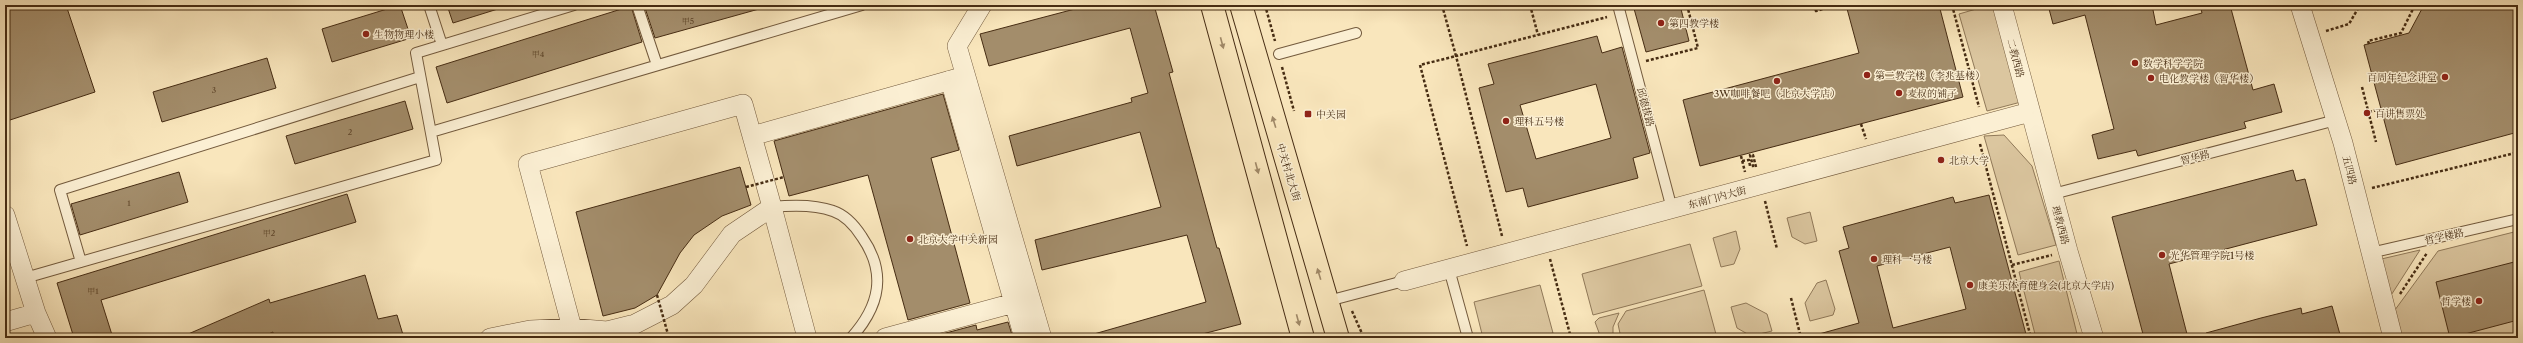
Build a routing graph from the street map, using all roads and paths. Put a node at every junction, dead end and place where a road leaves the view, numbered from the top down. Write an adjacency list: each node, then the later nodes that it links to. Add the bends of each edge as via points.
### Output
1 (429, 5): 23 (lane)
2 (574, 5): 23 (lane)
3 (636, 5): 27 (lane)
4 (862, 5): 27 (lane)
5 (982, 5): 29 (street, via 957,46)
6 (1212, 5): 84 (main road, one-way to 84)
7 (1241, 5): 70 (main road, 中关村北大街, one-way to 7)
8 (1442, 5): 25 (path)
9 (1530, 5): 20 (path)
10 (1687, 5): 26 (path, via 1698,48)
11 (1814, 5): 12 (path, via 1816,11)
12 (1837, 5)
13 (1952, 5): 36 (path)
14 (2002, 5): 32 (street, 二教西路)
15 (2300, 5): 21 (street, 五四路)
16 (2360, 5): 21 (path, via 2349,24)
17 (2415, 5): 22 (path, via 2401,33 2368,41)
18 (1619, 9): 20 (path); 26 (lane, 邱德拔路)
19 (1356, 33): 24 (lane)
20 (1538, 35): 25 (path)
21 (2309, 36): 34 (street, 五四路)
22 (2369, 44)
23 (442, 45): 28 (lane, via 416,53)
24 (1279, 54)
25 (1456, 56): 61 (path); 63 (path, via 1420,65)
26 (1634, 64): 51 (lane, 邱德拔路)
27 (657, 65): 37 (lane)
28 (420, 78): 37 (lane); 62 (lane, via 60,190)
29 (958, 78): 39 (street); 54 (street); 83 (street)
30 (2362, 87): 33 (path)
31 (2381, 109): 33 (path)
32 (2030, 112): 36 (street, 东南门内大街); 49 (street, 理教西路)
33 (2369, 112): 40 (path)
34 (2336, 120): 48 (street, 五四路); 49 (lane, 智华路)
35 (1862, 124): 38 (path)
36 (1980, 125): 46 (street, 东南门内大街); 64 (path)
37 (431, 132): 62 (lane, via 436,160)
38 (1864, 132)
39 (752, 136): 50 (street); 75 (street, via 743,104 528,164)
40 (2376, 142)
41 (1740, 156): 42 (path)
42 (1742, 161): 44 (path); 46 (path, via 1749,160 1750,166 1753,166 1750,156 1753,155)
43 (2518, 166): 48 (path, via 2515,154)
44 (1744, 167)
45 (784, 177): 47 (path, bridge)
46 (1758, 177): 51 (street, 东南门内大街); 58 (path)
47 (746, 187)
48 (2355, 192): 60 (street, 五四路)
49 (2053, 194): 59 (street, 理教西路)
50 (772, 207): 75 (street, via 732,234 694,285 672,305 634,324 607,331); 79 (street); 80 (lane, via 809,206 834,211 854,225 873,253 878,280 874,304 864,324)
51 (1672, 209): 57 (street, 东南门内大街)
52 (5, 216): 66 (street)
53 (2518, 219): 55 (lane, 哲学楼路)
54 (992, 230): 56 (path); 71 (street)
55 (2437, 238): 60 (lane, 哲学楼路); 73 (path)
56 (953, 240)
57 (1545, 243): 61 (street, 东南门内大街); 87 (path)
58 (1777, 249)
59 (2068, 250): 64 (path); 90 (street, 理教西路)
60 (2370, 253): 73 (street, 五四路)
61 (1506, 254): 63 (street, 东南门内大街)
62 (80, 262): 66 (lane)
63 (1471, 263): 65 (street, 东南门内大街)
64 (2012, 265): 89 (path)
65 (1449, 269): 67 (street, 东南门内大街); 86 (lane)
66 (25, 278): 72 (street)
67 (1404, 281): 70 (lane)
68 (657, 295): 78 (path, bridge)
69 (1791, 298): 88 (path)
70 (1328, 301): 85 (main road, 中关村北大街)
71 (1014, 303): 81 (street); 82 (street)
72 (36, 313): 74 (street); 76 (street)
73 (2387, 315): 91 (street, 五四路)
74 (5, 322)
75 (572, 328): 77 (street, via 530,330)
76 (47, 338)
77 (490, 338)
78 (668, 338)
79 (807, 338)
80 (851, 338)
81 (885, 338)
82 (1024, 338)
83 (1042, 338)
84 (1303, 338)
85 (1338, 338)
86 (1468, 338)
87 (1571, 338)
88 (1801, 338)
89 (2032, 338)
90 (2094, 338)
91 (2393, 338)

